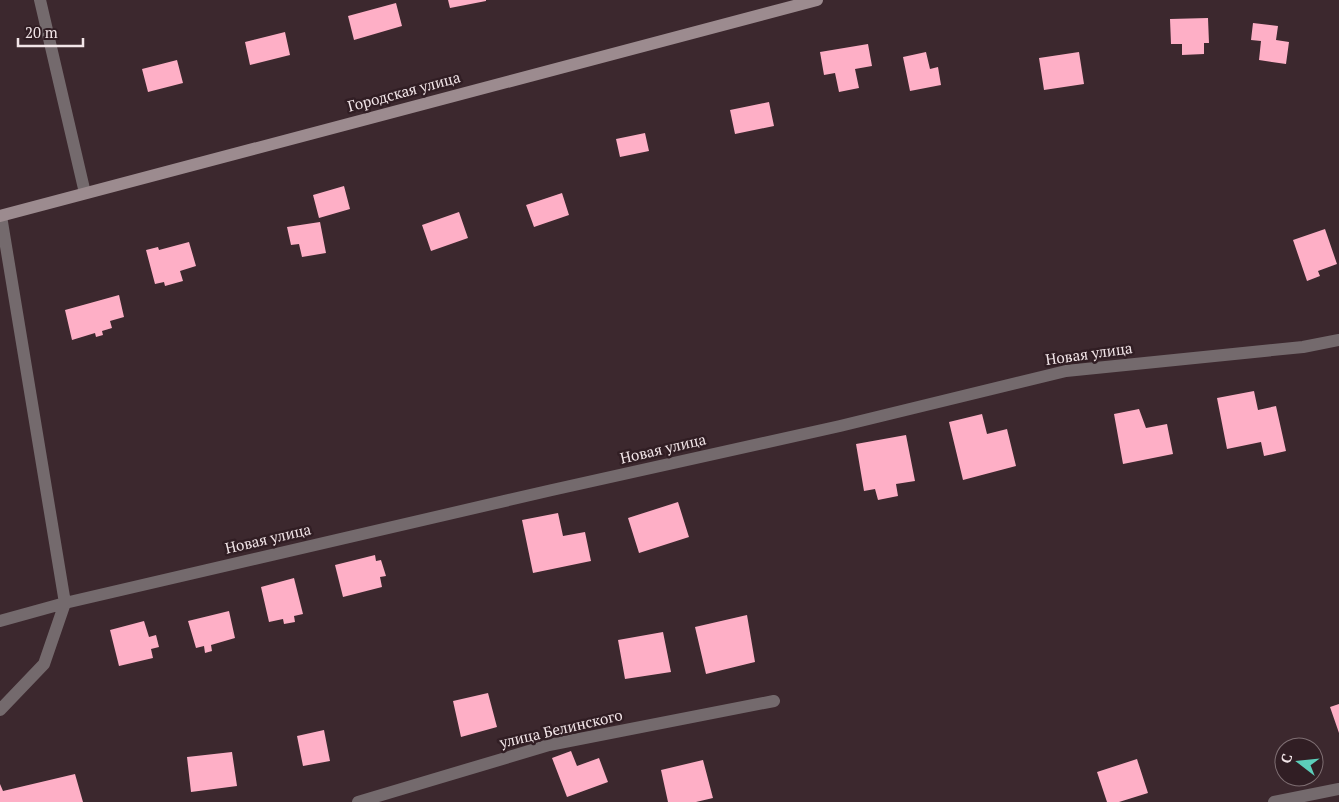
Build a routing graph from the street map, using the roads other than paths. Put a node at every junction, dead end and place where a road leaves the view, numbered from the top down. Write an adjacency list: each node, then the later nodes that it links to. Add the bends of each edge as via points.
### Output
1 (40, 0): 3 (street)
2 (817, 0): 3 (main road, Городская улица)
3 (84, 193): 4 (main road, Городская улица)
4 (1, 216): 6 (street)
5 (1339, 340): 6 (street, Новая улица, via 1303,348 1066,371 840,426)
6 (65, 603): 7 (street, Новая улица); 9 (street, via 44,664)
7 (0, 621)
8 (774, 701): 11 (street, улица Белинского, via 549,745)
9 (0, 710)
10 (1339, 789): 12 (street)
11 (358, 802)
12 (1274, 802)

